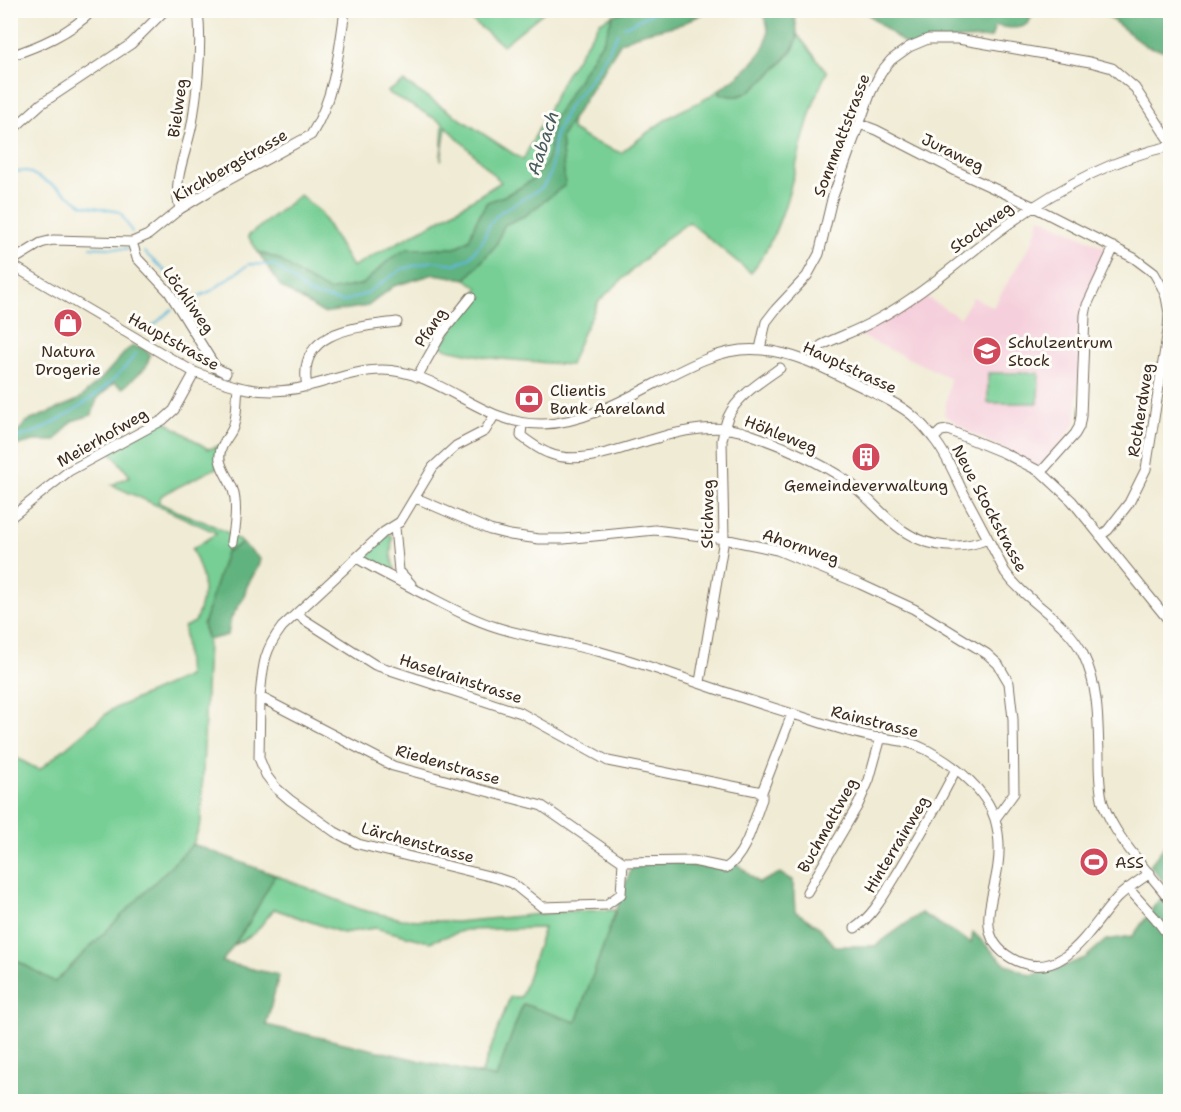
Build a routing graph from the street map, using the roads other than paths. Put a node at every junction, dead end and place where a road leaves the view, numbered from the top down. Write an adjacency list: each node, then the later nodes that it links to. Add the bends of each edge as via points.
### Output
1 (93, 10): 5 (street, via 48,42)
2 (165, 10): 7 (street, via 131,44 41,104)
3 (198, 10): 10 (street, Bielweg, via 196,100 179,174)
4 (345, 10): 10 (street, Kirchbergstrasse, via 332,88 311,135)
5 (10, 57)
6 (860, 124): 8 (street, Sonnmattstrasse, via 871,92 891,60 909,46 928,39 958,39 1112,68 1135,88); 9 (street, Juraweg); 16 (street, Sonnmattstrasse, via 830,207 819,254 807,276 766,322)
7 (10, 132)
8 (1170, 144): 9 (street, Stockweg, via 1103,167)
9 (1033, 207): 12 (street, Rotherdweg); 17 (street, Stockweg, via 876,321)
10 (180, 209): 11 (street, Kirchbergstrasse, via 148,235)
11 (132, 242): 13 (street, via 53,240 40,243); 20 (street, Löchliweg, via 137,258 165,287 216,368)
12 (1114, 247): 28 (street, via 1085,315 1079,427); 32 (street, Rotherdweg, via 1154,273 1167,297 1169,313 1146,469 1129,502)
13 (10, 263): 19 (street, Hauptstrasse)
14 (471, 297): 21 (street, Pfang, via 442,333)
15 (397, 322): 22 (street, via 326,338 306,364)
16 (760, 349): 25 (street, Hauptstrasse, via 704,359 580,418 558,423); 27 (street, Hauptstrasse, via 817,365 886,399 914,416)
17 (817, 349)
18 (780, 368): 26 (street, Stichweg, via 737,402)
19 (195, 372): 23 (street, Hauptstrasse); 30 (street, Meierhofweg, via 174,410 162,420 69,471)
20 (226, 374)
21 (417, 377): 22 (street, Hauptstrasse, via 381,370); 24 (street, Hauptstrasse)
22 (307, 387): 23 (street, Hauptstrasse, via 265,391)
23 (238, 388): 35 (street, via 233,428 220,455 235,501)
24 (494, 416): 25 (street, Hauptstrasse); 29 (street, via 485,431 456,446 433,467)
25 (522, 423): 26 (street, Höhleweg, via 521,436 533,445 550,454 571,457 605,454 669,435)
26 (724, 429): 33 (street, Stichweg); 34 (street, Höhleweg, via 746,433 835,472 900,529 922,540 956,548)
27 (934, 438): 28 (street, via 948,430); 34 (street, Neue Stockstrasse)
28 (1041, 472): 32 (street, via 1072,501)
29 (416, 498): 31 (street); 33 (street, Ahornweg, via 490,530 539,539 655,530)
30 (10, 518)
31 (395, 527): 36 (street, via 384,532); 37 (street, Rainstrasse, via 399,571)
32 (1100, 536): 39 (street)
33 (724, 539): 40 (street, Stichweg); 46 (street, Ahornweg, via 777,550 896,600 998,664 1011,693 1014,793)
34 (988, 540): 48 (street, Neue Stockstrasse, via 1014,585 1061,623 1082,652 1098,707 1103,802 1114,826)
35 (232, 542)
36 (357, 558): 37 (street, Rainstrasse); 38 (street)
37 (414, 588): 40 (street, Rainstrasse, via 496,627 601,652)
38 (298, 613): 41 (street, via 270,643 263,662); 45 (street, Haselrainstrasse, via 303,620 375,665 521,713 608,761)
39 (1170, 622)
40 (700, 682): 42 (street, Rainstrasse)
41 (260, 697): 47 (street, Riedenstrasse, via 393,766 542,806); 47 (street, Lärchenstrasse, via 259,758 266,775 290,800 358,844 512,883 542,907 606,905 621,894)
42 (792, 714): 43 (street, Rainstrasse); 45 (street)
43 (881, 737): 44 (street, Rainstrasse, via 909,741); 50 (street, Buchmattweg, via 858,805)
44 (956, 769): 46 (street, Rainstrasse, via 983,798); 52 (street, Hinterrainweg, via 882,898)
45 (762, 792): 47 (street, via 744,847 726,868 693,861)
46 (995, 819): 49 (street, Rainstrasse, via 999,859 988,922 999,947 1018,961 1041,965 1063,959)
47 (623, 862)
48 (1150, 873): 49 (street, Rainstrasse); 51 (street, Neue Stockstrasse)
49 (1128, 888): 53 (street)
50 (807, 892)
51 (1170, 900)
52 (855, 928)
53 (1170, 938)
54 (1170, 1091): 55 (street)
55 (1169, 1101)

